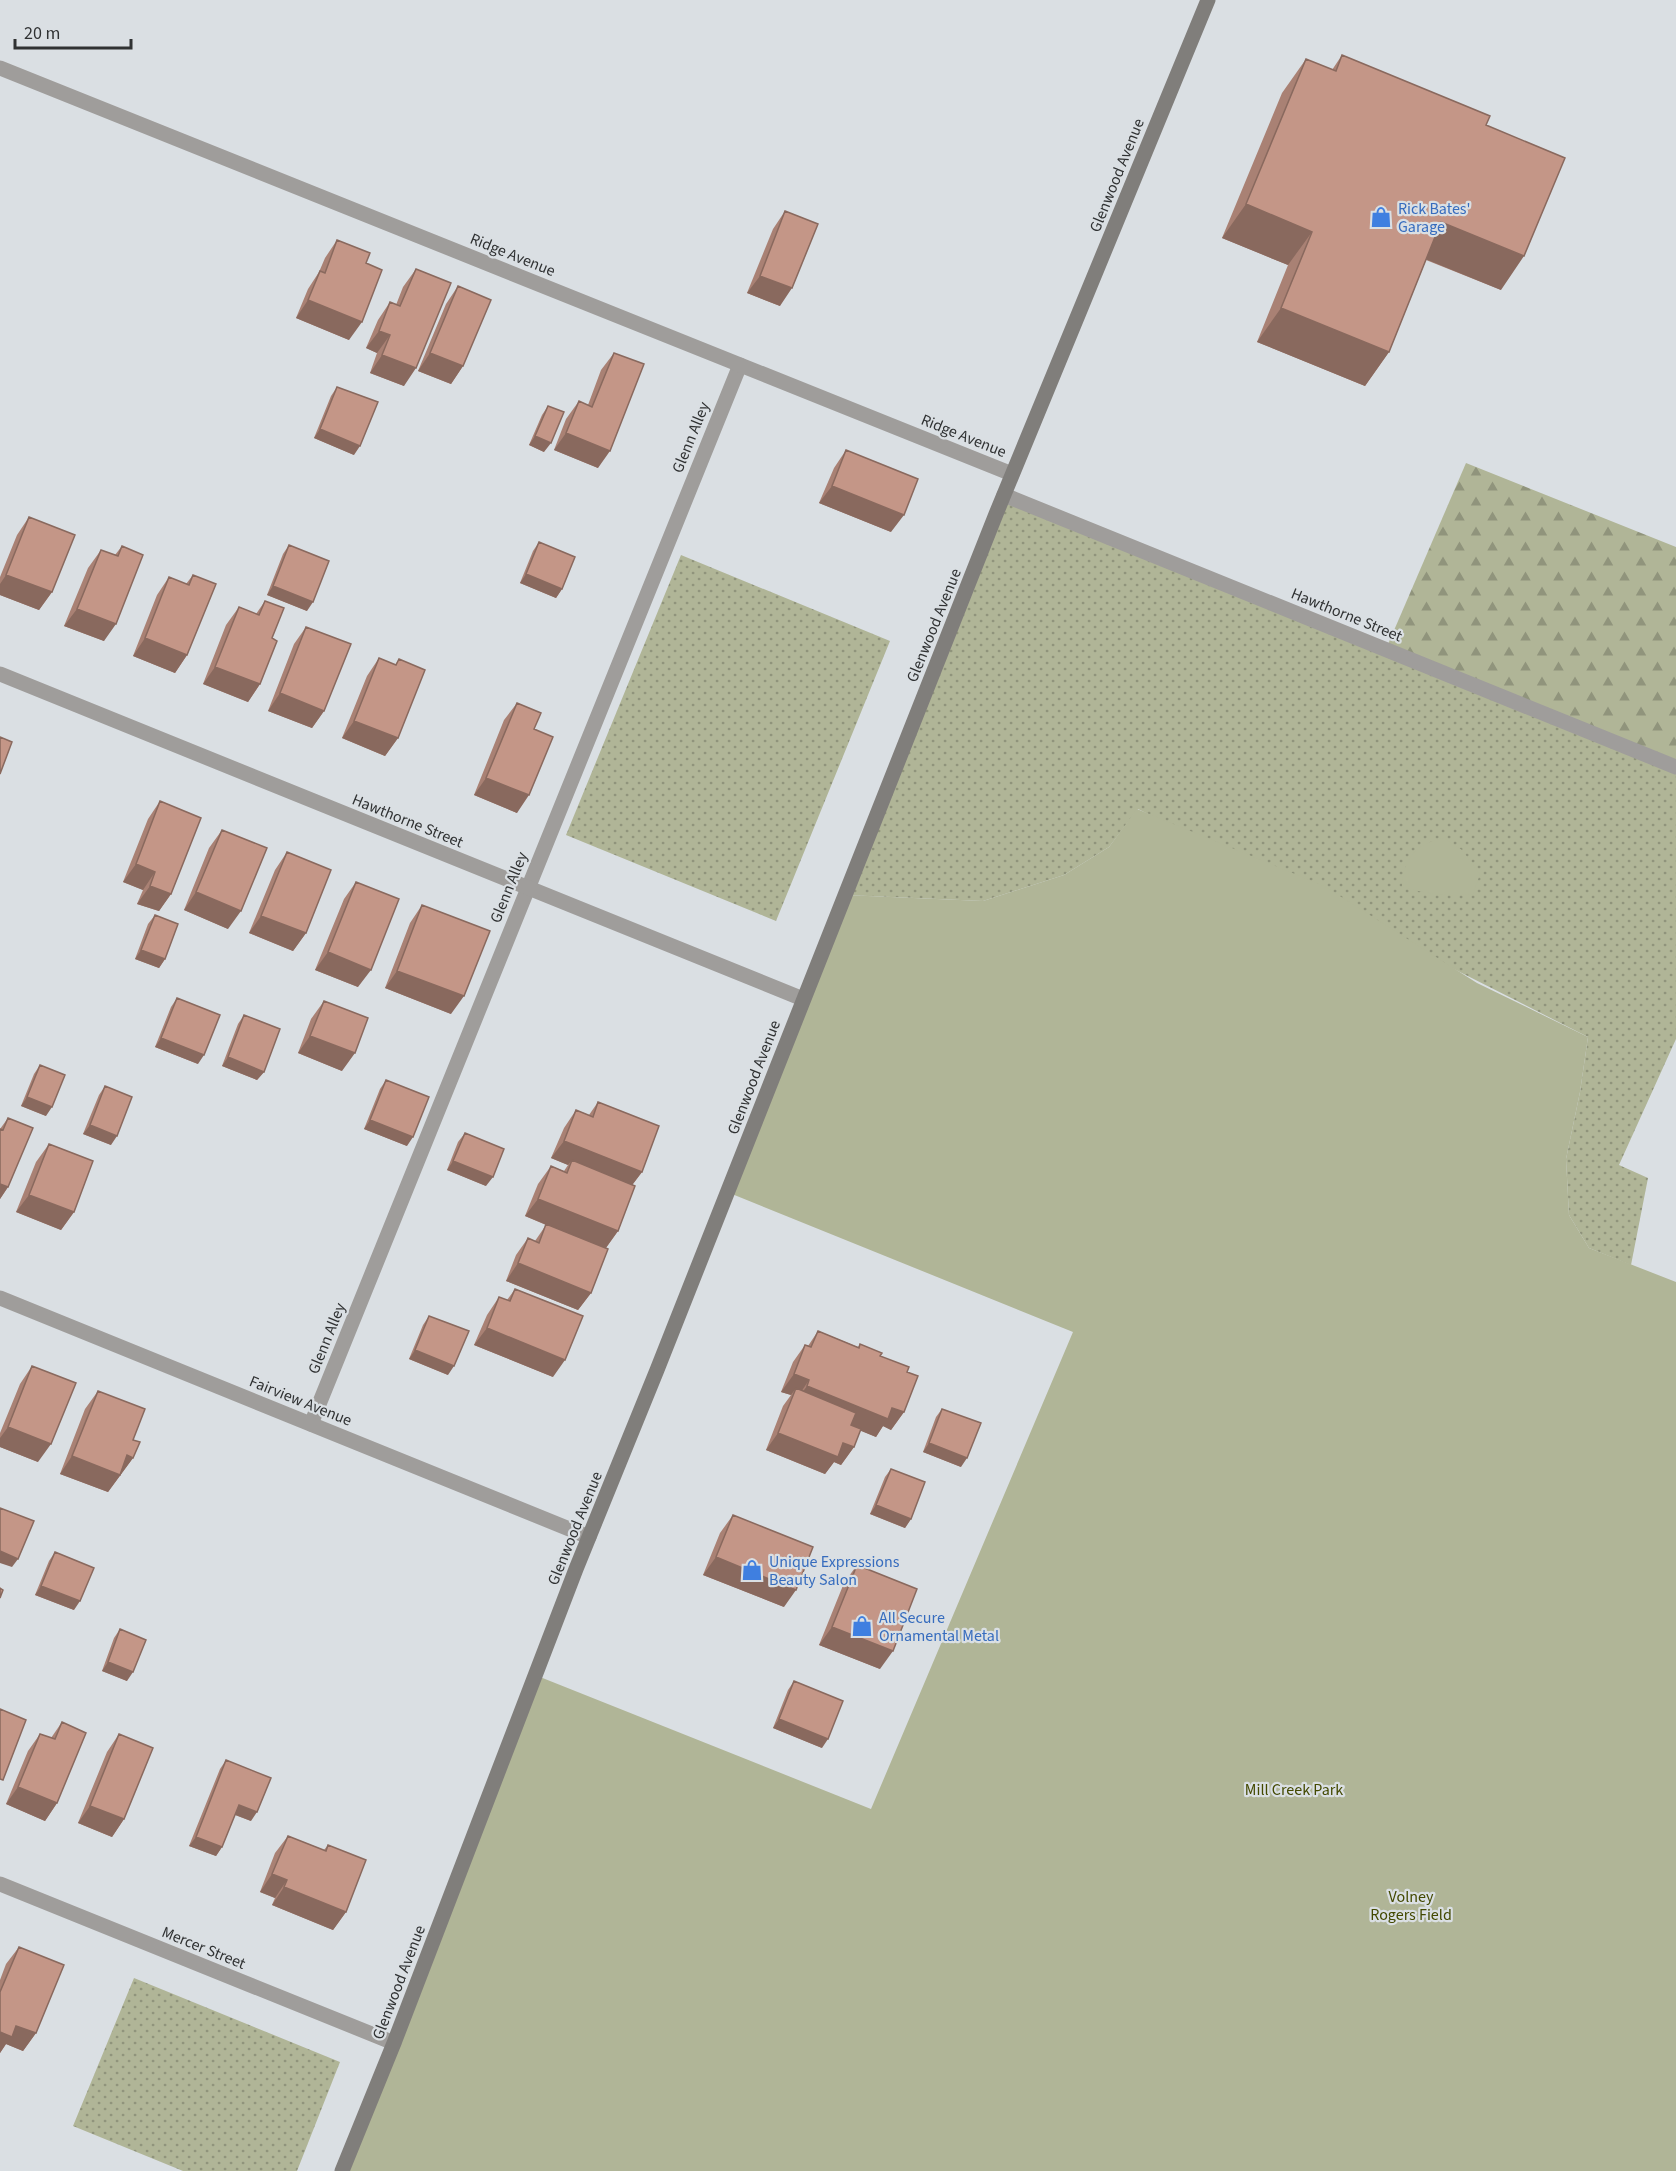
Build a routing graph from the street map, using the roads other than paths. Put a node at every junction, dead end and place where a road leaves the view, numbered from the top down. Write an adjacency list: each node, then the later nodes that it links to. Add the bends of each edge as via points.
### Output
1 (1208, 0): 4 (main road, Glenwood Avenue)
2 (0, 68): 3 (street, Ridge Avenue)
3 (740, 365): 4 (street, Ridge Avenue); 8 (street, Glenn Alley)
4 (1012, 474): 5 (main road, Glenwood Avenue)
5 (1004, 495): 7 (street, Hawthorne Street); 9 (main road, Glenwood Avenue)
6 (0, 674): 8 (street, Hawthorne Street)
7 (1676, 766)
8 (528, 887): 9 (street, Hawthorne Street); 11 (street, Glenn Alley)
9 (803, 999): 12 (main road, Glenwood Avenue)
10 (0, 1298): 11 (street, Fairview Avenue)
11 (311, 1424): 12 (street, Fairview Avenue)
12 (589, 1537): 14 (main road, Glenwood Avenue)
13 (0, 1884): 14 (street, Mercer Street)
14 (394, 2043): 15 (main road, Glenwood Avenue)
15 (342, 2171)

